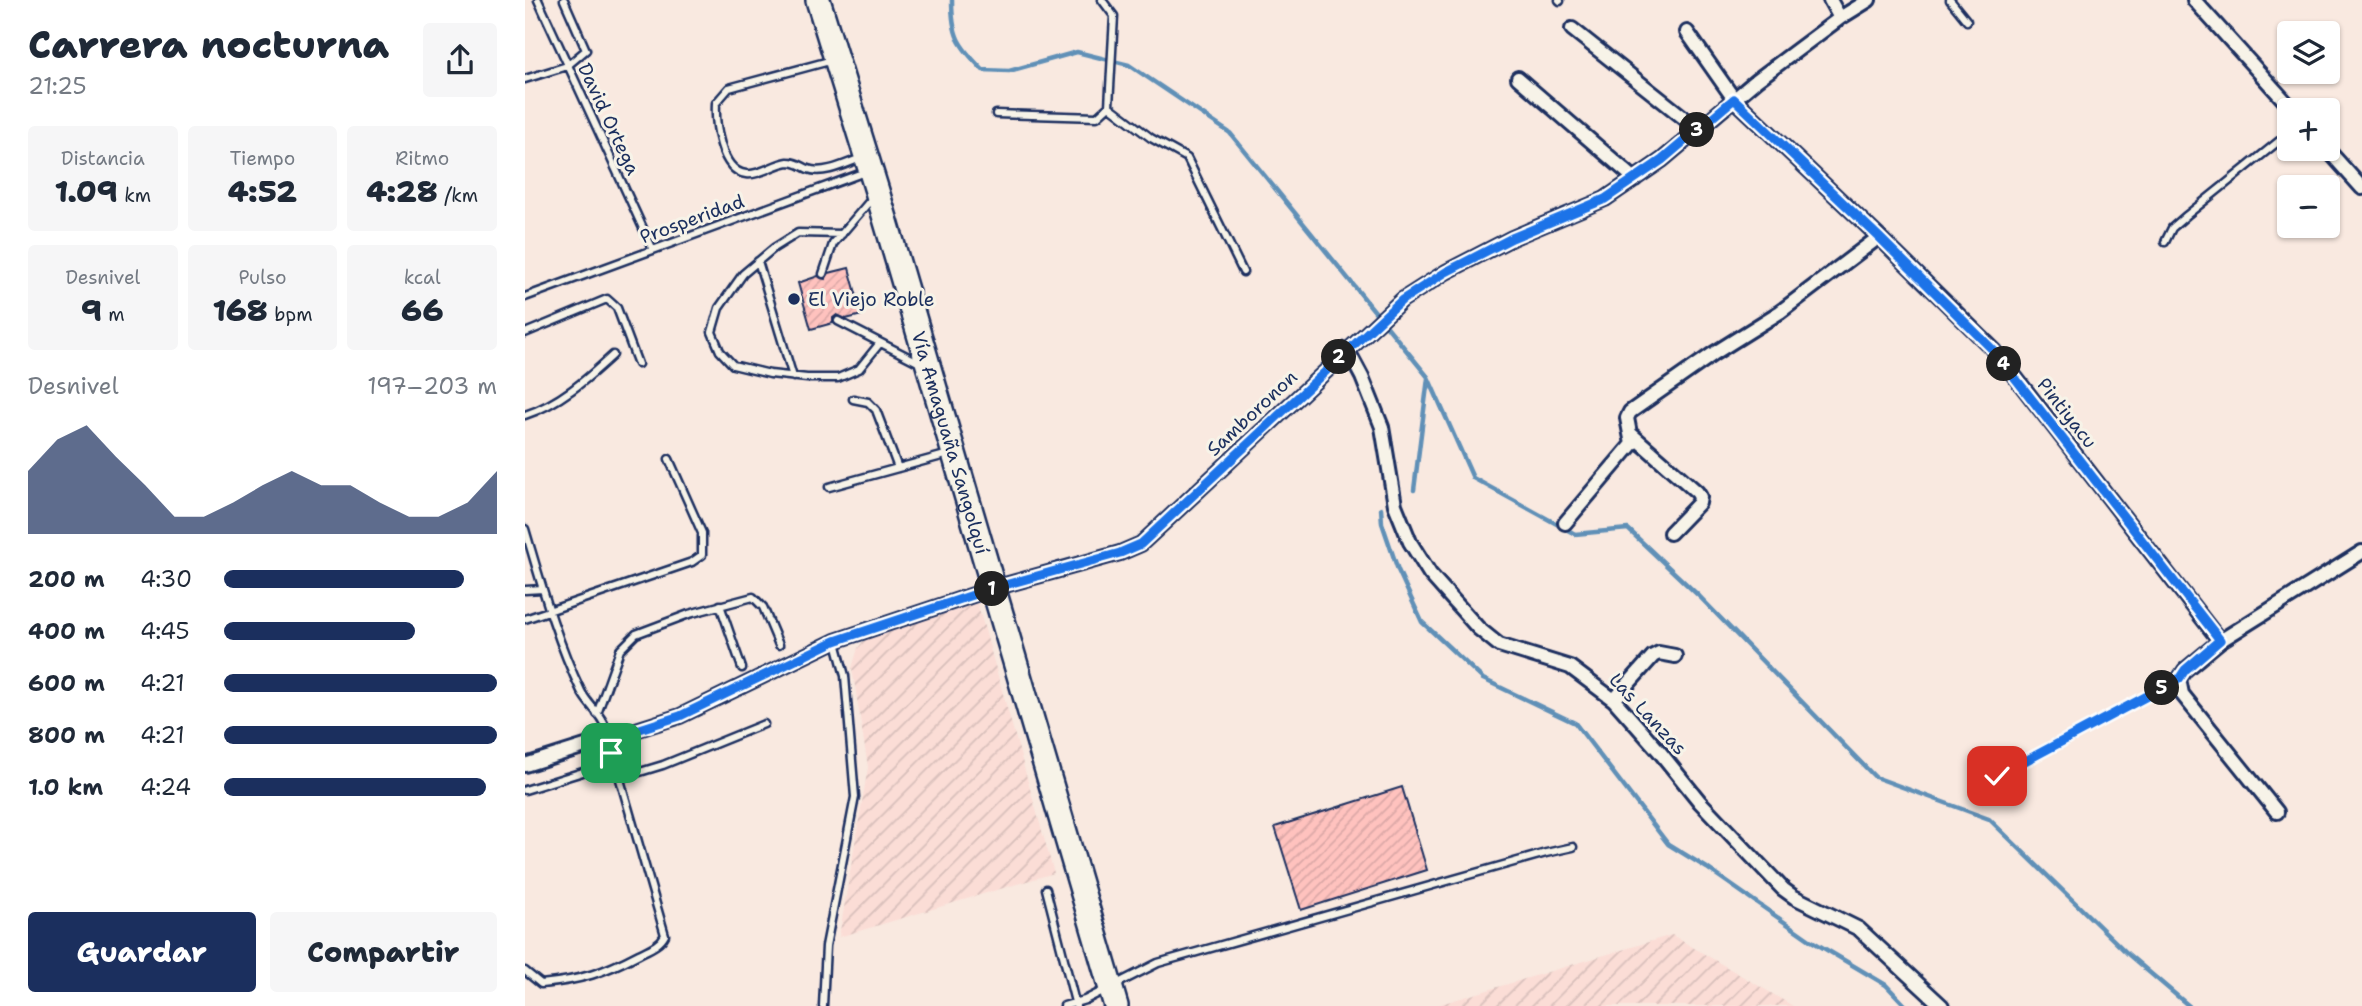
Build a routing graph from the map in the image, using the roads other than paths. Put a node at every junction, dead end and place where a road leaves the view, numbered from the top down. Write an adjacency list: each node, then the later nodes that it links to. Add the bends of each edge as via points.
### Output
1 (538, 0): 14 (lane, David Ortega)
2 (564, 0): 14 (lane, via 586,50)
3 (818, 0): 13 (highway, Vía Amaguaña Sangolquí)
4 (1102, 0): 19 (lane, via 1114,16)
5 (1830, 0): 9 (street)
6 (1869, 0): 9 (street, Samboronon)
7 (1950, 0): 10 (lane)
8 (2194, 0): 17 (street)
9 (1840, 18): 18 (street, Samboronon)
10 (1967, 21)
11 (1572, 29): 21 (street)
12 (1687, 32): 18 (street, Pintiyacu)
13 (836, 59): 24 (highway, Vía Amaguaña Sangolquí); 24 (lane, via 729,88 716,103 720,145 739,172 748,175 785,163 809,170)
14 (567, 66): 16 (lane); 30 (lane, David Ortega)
15 (1518, 78): 25 (street)
16 (525, 79)
17 (2282, 98)
18 (1734, 99): 21 (street, Samboronon); 28 (street, Pintiyacu)
19 (1109, 106): 20 (lane, via 1097,117); 32 (lane, via 1187,158)
20 (996, 114)
21 (1698, 129): 25 (street, Samboronon)
22 (2277, 143): 29 (lane, via 2172,228)
23 (2338, 161): 26 (street)
24 (871, 172): 27 (lane); 30 (lane, Prosperidad); 41 (highway, Vía Amaguaña Sangolquí)
25 (1635, 179): 38 (street, Samboronon, via 1605,199 1446,272 1402,300)
26 (2362, 188)
27 (842, 234): 31 (lane, via 798,233); 33 (lane, via 833,244)
28 (1879, 237): 45 (street, via 1780,312 1630,412); 60 (street, Pintiyacu, via 1994,351)
29 (2165, 242)
30 (653, 250): 34 (lane, Prosperidad)
31 (758, 261): 42 (lane); 42 (lane, via 719,307 712,331 720,351 733,365)
32 (1243, 272)
33 (823, 274)
34 (525, 297)
35 (838, 321): 37 (lane)
36 (525, 333): 40 (lane, via 607,299 617,308)
37 (880, 343): 41 (lane); 42 (lane, via 859,369 838,379)
38 (1352, 345): 54 (street, Samboronon, via 1141,544); 66 (street, Las Lanzas, via 1382,427 1395,505 1430,574 1499,645 1570,667)
39 (613, 355): 44 (lane, via 555,402)
40 (638, 364)
41 (929, 368): 46 (highway, Vía Amaguaña Sangolquí)
42 (793, 377)
43 (853, 399): 48 (lane, via 868,402 876,410)
44 (525, 415)
45 (1631, 434): 50 (street, via 1632,444 1626,453); 52 (street, via 1700,498)
46 (954, 453): 48 (lane); 54 (highway, Vía Amaguaña Sangolquí)
47 (669, 459): 58 (lane, via 702,533 702,555)
48 (898, 468): 49 (lane)
49 (829, 487)
50 (1565, 523)
51 (525, 528): 55 (lane)
52 (1670, 533)
53 (2362, 552): 60 (street)
54 (994, 588): 61 (street, Samboronon); 79 (highway, Vía Amaguaña Sangolquí)
55 (543, 589): 56 (lane); 58 (lane)
56 (525, 590)
57 (720, 605): 62 (lane, via 757,599); 64 (lane); 67 (lane, via 636,634 619,650)
58 (550, 611): 59 (lane); 67 (lane, via 582,693)
59 (525, 620)
60 (2220, 640): 65 (street)
61 (835, 641): 69 (street, Samboronon, via 680,716); 81 (lane, via 845,676 855,797 826,946)
62 (779, 645)
63 (1675, 656): 66 (street, via 1653,656)
64 (742, 668)
65 (2179, 679): 72 (lane); 75 (street, via 2182,694)
66 (1614, 700): 83 (street, Las Lanzas, via 1700,802 1783,889 1859,929)
67 (597, 714): 69 (lane)
68 (764, 724): 73 (lane)
69 (609, 739): 70 (lane); 71 (street, Samboronon)
70 (615, 762): 73 (lane); 74 (lane)
71 (525, 765)
72 (1997, 776)
73 (620, 778): 78 (lane, via 665,935 618,967 571,981 541,984)
74 (525, 790)
75 (2277, 813)
76 (1573, 847): 79 (lane, via 1158,963)
77 (1046, 889): 80 (lane)
78 (525, 971)
79 (1114, 997): 80 (lane)
80 (1076, 1004): 82 (lane)
81 (823, 1006)
82 (1064, 1006)
83 (1942, 1006)

